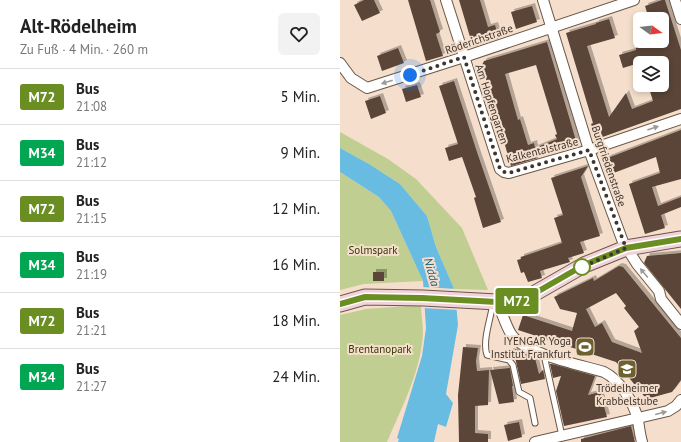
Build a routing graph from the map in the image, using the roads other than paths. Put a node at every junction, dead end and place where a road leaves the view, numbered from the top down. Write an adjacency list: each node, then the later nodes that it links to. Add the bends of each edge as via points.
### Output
1 (446, 0): 7 (street, Am Hopfengarten)
2 (543, 0): 6 (street, Burgfriedenstraße)
3 (634, 0): 6 (street, Röderichstraße)
4 (675, 0): 5 (street)
5 (681, 19)
6 (552, 27): 7 (street, Röderichstraße); 10 (street, Burgfriedenstraße)
7 (464, 57): 8 (street, Röderichstraße, one-way to 8, via 367,88 351,78); 11 (street, Am Hopfengarten)
8 (340, 63)
9 (681, 118): 10 (street, Kalkentalstraße, one-way to 9)
10 (589, 150): 11 (street, Kalkentalstraße, via 509,173); 13 (street, Burgfriedenstraße)
11 (500, 169)
12 (681, 239): 13 (main road)
13 (626, 248): 14 (main road, via 584,265 523,300); 16 (street, Burgfriedenstraße, one-way to 13)
14 (495, 302): 15 (main road, via 365,297); 17 (street, via 511,334 521,344); 20 (lane, via 487,355 509,360 513,365 519,392 530,398)
15 (340, 304)
16 (681, 324)
17 (544, 355): 19 (street, via 612,376 628,398); 21 (lane)
18 (681, 400): 19 (street, one-way to 18, via 668,411)
19 (638, 419): 21 (street); 23 (street)
20 (535, 423)
21 (562, 436): 22 (street)
22 (535, 442)
23 (642, 442)

